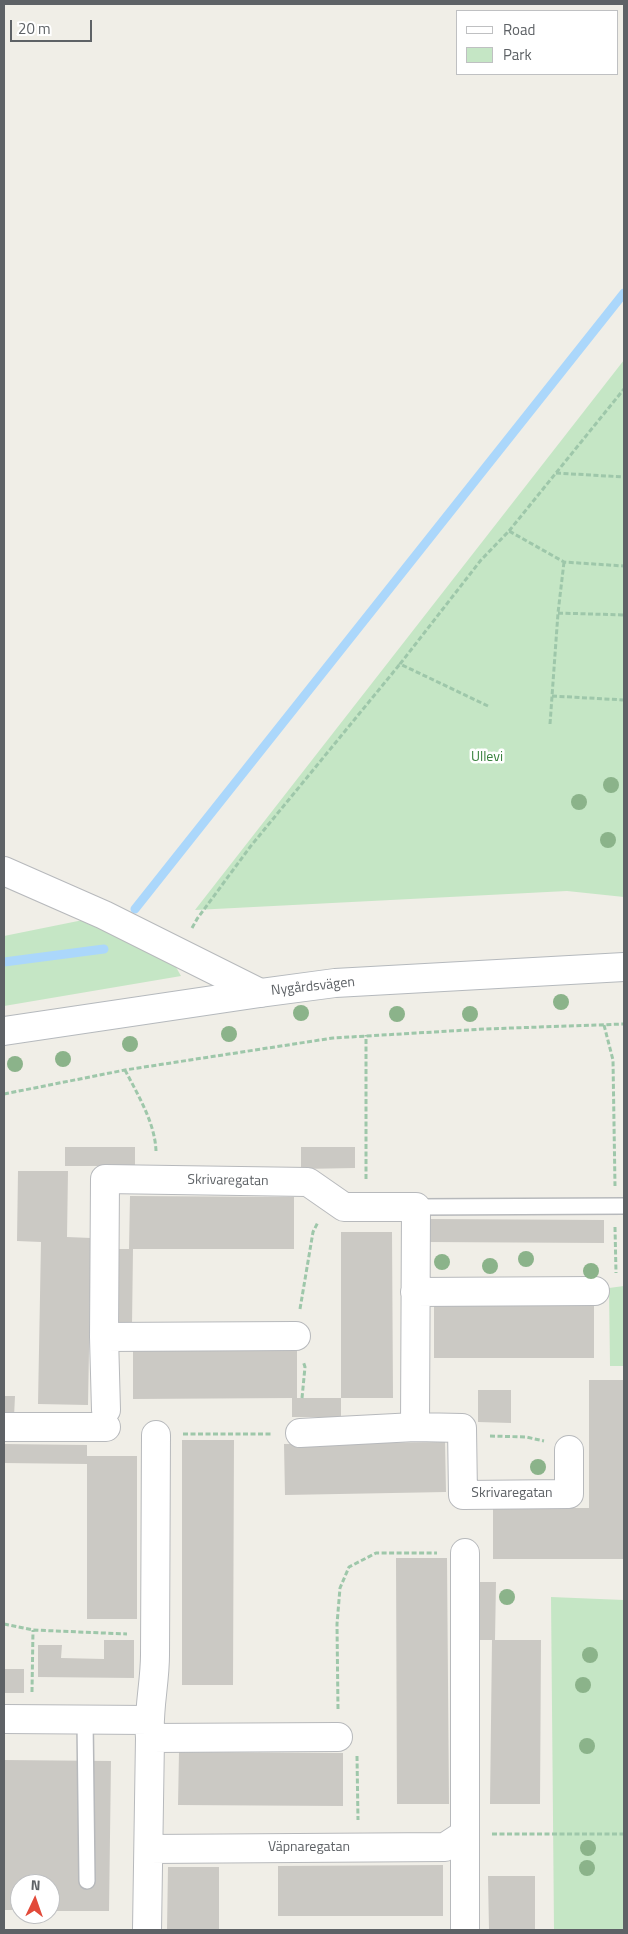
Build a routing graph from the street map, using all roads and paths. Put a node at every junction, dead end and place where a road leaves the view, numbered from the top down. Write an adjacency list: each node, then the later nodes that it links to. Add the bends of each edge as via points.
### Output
1 (624, 389): 2 (path)
2 (556, 473): 3 (path); 4 (path)
3 (624, 478)
4 (509, 531): 5 (path); 9 (path, via 481,560)
5 (564, 562): 6 (path); 7 (path)
6 (624, 566)
7 (558, 613): 8 (path); 10 (path)
8 (624, 615)
9 (400, 664): 12 (path); 15 (path, via 250,847 197,919)
10 (552, 696): 11 (path); 13 (path)
11 (624, 700)
12 (488, 706)
13 (550, 724)
14 (4, 871): 15 (street)
15 (180, 953): 17 (street)
16 (624, 967): 17 (street, Nygårdsvägen, via 335,984)
17 (260, 993): 20 (street, Nygårdsvägen)
18 (624, 1024): 19 (path)
19 (604, 1025): 21 (path); 26 (path, via 613,1060)
20 (4, 1031)
21 (366, 1035): 22 (path); 27 (path)
22 (125, 1070): 23 (path); 24 (path, via 148,1116 156,1142)
23 (4, 1094)
24 (156, 1180): 25 (street, Skrivaregatan, via 308,1182); 32 (street, Skrivaregatan, via 105,1179)
25 (328, 1196): 27 (street, Skrivaregatan, via 344,1207); 31 (path, via 313,1232)
26 (620, 1206): 28 (lane); 29 (path)
27 (366, 1207): 28 (street, Skrivaregatan)
28 (416, 1207): 30 (street)
29 (605, 1285): 30 (street)
30 (415, 1292): 35 (street)
31 (296, 1336): 32 (street); 33 (path, via 305,1366)
32 (104, 1338): 34 (street, Skrivaregatan, via 106,1418)
33 (302, 1398)
34 (4, 1427)
35 (415, 1427): 36 (street); 38 (street, via 462,1428)
36 (300, 1433): 37 (path)
37 (156, 1435): 43 (street)
38 (462, 1435): 39 (path, via 526,1437 558,1444); 39 (street, Skrivaregatan, via 463,1495 569,1494)
39 (569, 1450)
40 (465, 1553): 48 (path, via 376,1553 349,1567 340,1588 337,1624); 49 (street)
41 (4, 1624): 42 (path)
42 (33, 1630): 43 (path); 45 (path)
43 (155, 1636): 47 (street, via 155,1678)
44 (4, 1720): 45 (street)
45 (32, 1720): 46 (street)
46 (85, 1720): 47 (street); 53 (lane)
47 (149, 1729): 48 (street); 52 (street)
48 (338, 1737): 51 (path, via 350,1742 357,1755)
49 (465, 1834): 50 (path); 51 (street, Väpnaregatan, via 445,1847); 55 (street)
50 (624, 1834)
51 (358, 1848): 52 (street, Väpnaregatan)
52 (149, 1849): 54 (street)
53 (87, 1881)
54 (147, 1930)
55 (465, 1930)

